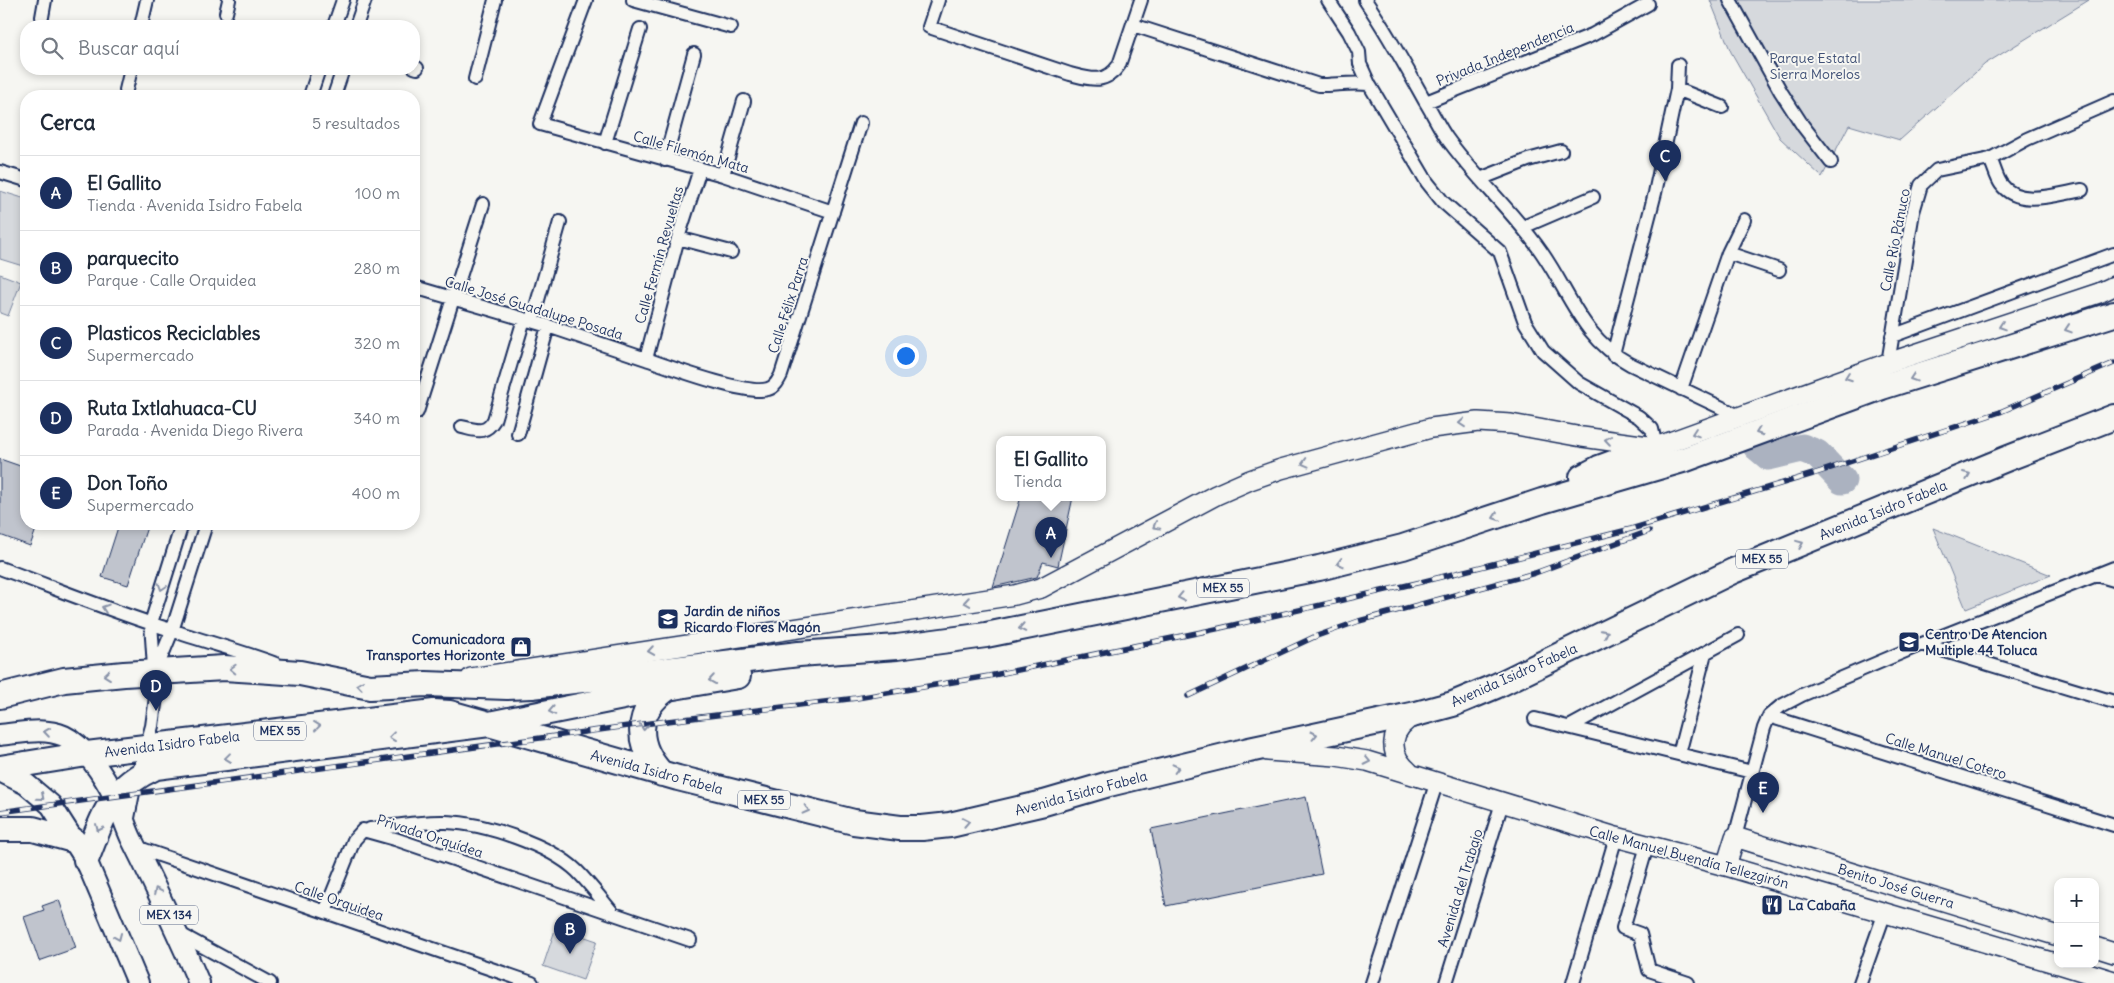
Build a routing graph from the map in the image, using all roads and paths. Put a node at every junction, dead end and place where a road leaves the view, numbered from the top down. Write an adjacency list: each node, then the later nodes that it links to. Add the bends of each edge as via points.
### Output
1 (45, 0): 16 (street)
2 (146, 0): 17 (street)
3 (229, 0): 15 (street)
4 (343, 0): 18 (street)
5 (365, 0): 19 (street)
6 (495, 0): 28 (street)
7 (586, 0): 39 (street, Calle Filemón Mata, via 540,124)
8 (633, 0): 21 (street)
9 (938, 0): 20 (street, via 930,27 1087,78 1101,79 1112,75 1119,65)
10 (1141, 0): 20 (street)
11 (1328, 0): 29 (street, via 1359,52 1360,64)
12 (1365, 0): 36 (street)
13 (1730, 0): 43 (street, via 1780,92)
14 (1648, 4): 36 (street, Privada Independencia, via 1592,35)
15 (226, 13)
16 (42, 17)
17 (142, 20)
18 (336, 20)
19 (358, 20)
20 (1133, 25): 29 (street, via 1319,85)
21 (731, 27)
22 (640, 29): 39 (street)
23 (694, 54): 42 (street)
24 (1678, 65): 33 (street)
25 (130, 75): 30 (street)
26 (317, 75): 31 (street)
27 (341, 75): 32 (street)
28 (475, 79)
29 (1369, 84): 77 (street, via 1427,182 1443,202 1500,252 1525,322 1544,351 1579,383 1639,417 1652,429)
30 (126, 90)
31 (312, 90)
32 (336, 90)
33 (1677, 90): 37 (street); 68 (street, via 1656,193)
34 (744, 101): 46 (street)
35 (2114, 101): 41 (street, Calle Río Pánuco)
36 (1426, 102): 48 (street, via 1444,135)
37 (1722, 107)
38 (861, 123): 52 (street, Calle Félix Parra)
39 (605, 143): 42 (street, Calle Filemón Mata)
40 (1561, 151): 48 (street)
41 (1990, 158): 49 (street, via 2000,183 2008,192 2022,197 2039,198); 67 (street, Calle Río Pánuco, via 1936,170 1921,185 1913,212)
42 (665, 160): 44 (street, Calle Filemón Mata)
43 (1831, 162)
44 (700, 169): 46 (street, Calle Filemón Mata); 56 (street, Calle Fermín Revueltas)
45 (0, 172): 47 (street)
46 (723, 175): 52 (street, Calle Filemón Mata)
47 (20, 178)
48 (1480, 179): 55 (street)
49 (2082, 190)
50 (1593, 197): 55 (street)
51 (483, 204): 63 (street)
52 (833, 212): 69 (street, Calle Félix Parra, via 781,375 771,388 760,391 748,389)
53 (1744, 220): 58 (street)
54 (560, 222): 65 (street)
55 (1523, 227): 68 (street, via 1592,335)
56 (678, 238): 57 (street); 69 (street, Calle Fermín Revueltas)
57 (731, 252)
58 (1728, 253): 60 (street); 71 (street)
59 (2114, 254): 67 (street)
60 (1780, 270)
61 (2114, 286): 70 (main road, MEX 55, one-way to 70)
62 (420, 289): 63 (street, Calle José Guadalupe Posada)
63 (453, 298): 65 (street, Calle José Guadalupe Posada); 72 (street)
64 (2114, 314): 78 (highway, MEX 55, one-way to 78, via 1882,388 1686,459)
65 (528, 320): 66 (street, Calle José Guadalupe Posada); 75 (street, via 490,427 484,431)
66 (548, 326): 69 (street, Calle José Guadalupe Posada); 76 (street)
67 (1892, 336): 70 (street, Calle Río Pánuco)
68 (1613, 355): 71 (street)
69 (646, 358)
70 (1888, 363): 73 (main road, MEX 55, one-way to 73)
71 (1681, 389): 73 (street)
72 (420, 405)
73 (1741, 416): 77 (main road, MEX 55, one-way to 77)
74 (2114, 417): 99 (highway, Avenida Isidro Fabela / MEX 55, one-way to 74, via 1453,704 1496,686 1733,571)
75 (462, 427)
76 (518, 434)
77 (1656, 447): 78 (highway, via 1599,468); 95 (main road, MEX 55, one-way to 95, via 1511,424 1478,422 1431,428 1250,480 1178,514 1040,588 1015,596)
78 (1542, 501): 91 (highway, MEX 55, one-way to 91, via 1412,544 1319,568 986,635)
79 (180, 530): 81 (street)
80 (204, 530): 82 (street)
81 (171, 560): 82 (street); 87 (street, one-way to 87)
82 (193, 567): 88 (street)
83 (2114, 568): 85 (street)
84 (1, 569): 87 (street, one-way to 84)
85 (2097, 575): 86 (street); 90 (street)
86 (2114, 580)
87 (151, 623): 88 (street); 93 (street)
88 (172, 631): 93 (street); 94 (street)
89 (1738, 635): 92 (street)
90 (1922, 644): 98 (street); 100 (street, via 1802,695)
91 (897, 647): 95 (highway, MEX 55, via 799,654 532,686); 96 (highway, one-way to 96, via 845,659)
92 (1705, 653): 103 (street); 108 (street)
93 (155, 672): 94 (highway, MEX 55, one-way to 93, via 224,668); 97 (highway, MEX 55, one-way to 97, via 64,680); 105 (street, via 156,697)
94 (300, 672): 95 (highway, MEX 55, one-way to 94, via 370,687)
95 (426, 684)
96 (668, 688): 102 (highway, one-way to 102); 112 (highway, one-way to 112, via 651,702 643,732 646,754)
97 (0, 696)
98 (2114, 702)
99 (1416, 714): 106 (highway, Avenida Isidro Fabela / MEX 55, one-way to 99); 110 (main road, via 1397,729 1395,736 1395,753)
100 (1769, 716): 111 (street); 117 (street, Calle Manuel Cotero)
101 (1535, 719): 103 (street)
102 (489, 724): 105 (highway, Avenida Isidro Fabela / MEX 55, one-way to 102, via 434,712); 112 (highway, Avenida Isidro Fabela / MEX 55); 113 (highway, one-way to 113, via 156,767)
103 (1569, 727): 108 (street)
104 (0, 735): 107 (main road, one-way to 104, via 75,742 52,732)
105 (147, 747): 107 (highway, Avenida Isidro Fabela / MEX 55); 113 (street)
106 (1249, 750): 110 (main road, Calle Manuel Buendía Tellezgirón, one-way to 110, via 1336,756); 112 (highway, Avenida Isidro Fabela / MEX 55, one-way to 106, via 854,822 922,828 980,819)
107 (87, 754): 109 (highway, Avenida Isidro Fabela / MEX 55); 115 (main road, MEX 134)
108 (1679, 754): 111 (street)
109 (0, 769): 123 (main road, one-way to 123, via 26,784 50,805)
110 (1408, 772): 114 (main road, Calle Manuel Buendía Tellezgirón)
111 (1752, 772): 121 (street)
112 (662, 774)
113 (138, 776): 115 (highway); 118 (street)
114 (1437, 781): 116 (main road, Calle Manuel Buendía Tellezgirón); 143 (street)
115 (114, 796): 118 (main road, MEX 134); 126 (highway, one-way to 126)
116 (1502, 802): 122 (main road, Calle Manuel Buendía Tellezgirón); 144 (street, Avenida del Trabajo)
117 (2114, 825)
118 (126, 827): 125 (main road, MEX 134)
119 (0, 829): 123 (highway, via 33,829)
120 (363, 830): 128 (street, via 354,840); 130 (street, Privada Orquídea); 130 (street, Privada Orquídea, via 447,822 485,828 528,842 577,871)
121 (1735, 836): 127 (main road); 132 (main road, Benito José Guerra)
122 (1616, 837): 124 (main road, Calle Manuel Buendía Tellezgirón); 145 (street)
123 (73, 840): 126 (main road)
124 (1647, 846): 127 (main road, Calle Manuel Buendía Tellezgirón); 146 (street, via 1623,928 1640,934 1649,970)
125 (136, 848): 128 (street, Calle Orquidea); 131 (main road, MEX 134, one-way to 125)
126 (86, 860): 139 (main road, one-way to 139)
127 (1726, 866): 129 (main road, Calle Manuel Buendía Tellezgirón)
128 (326, 912): 142 (street, Calle Orquidea)
129 (1884, 912): 136 (main road, Calle Manuel Buendía Tellezgirón); 147 (street)
130 (614, 914): 133 (street, Privada Orquídea)
131 (178, 934): 140 (main road, MEX 134); 141 (street)
132 (2054, 935)
133 (690, 940)
134 (2099, 948): 135 (main road)
135 (2114, 953)
136 (2054, 963)
137 (2071, 968): 138 (main road, Calle Manuel Buendía Tellezgirón)
138 (2114, 981)
139 (138, 983)
140 (199, 983)
141 (270, 983)
142 (532, 983)
143 (1372, 983)
144 (1446, 983)
145 (1573, 983)
146 (1688, 983)
147 (1860, 983)

